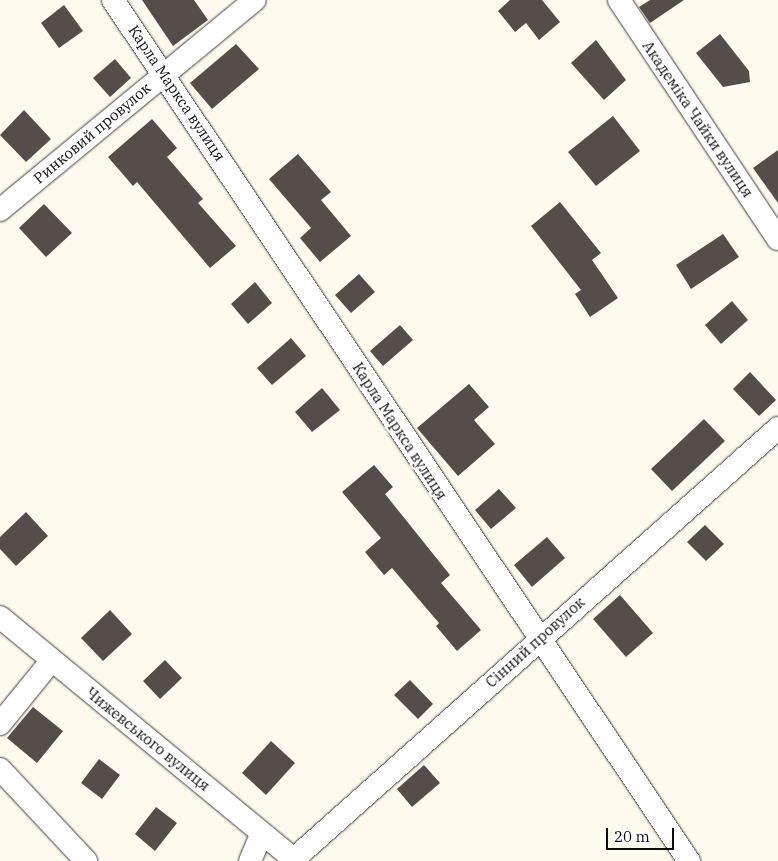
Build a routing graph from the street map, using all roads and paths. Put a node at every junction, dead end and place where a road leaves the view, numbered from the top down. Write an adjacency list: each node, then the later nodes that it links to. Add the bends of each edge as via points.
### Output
1 (113, 0): 4 (street, Карла Маркса вулиця)
2 (255, 0): 4 (street, Ринковий провулок)
3 (619, 0): 6 (street, Академіка Чайки вулиця)
4 (165, 74): 5 (street, Ринковий провулок); 9 (street, Карла Маркса вулиця)
5 (0, 210)
6 (778, 239)
7 (778, 428): 9 (street, Сінний провулок)
8 (0, 617): 10 (street, Чижевського вулиця)
9 (537, 639): 14 (street, Сінний провулок); 17 (street, Карла Маркса вулиця)
10 (52, 660): 11 (street); 13 (street, Чижевського вулиця)
11 (0, 724)
12 (0, 769): 15 (street)
13 (262, 833): 14 (street, Чижевського вулиця); 16 (street)
14 (295, 860)
15 (86, 861)
16 (250, 861)
17 (689, 861)

